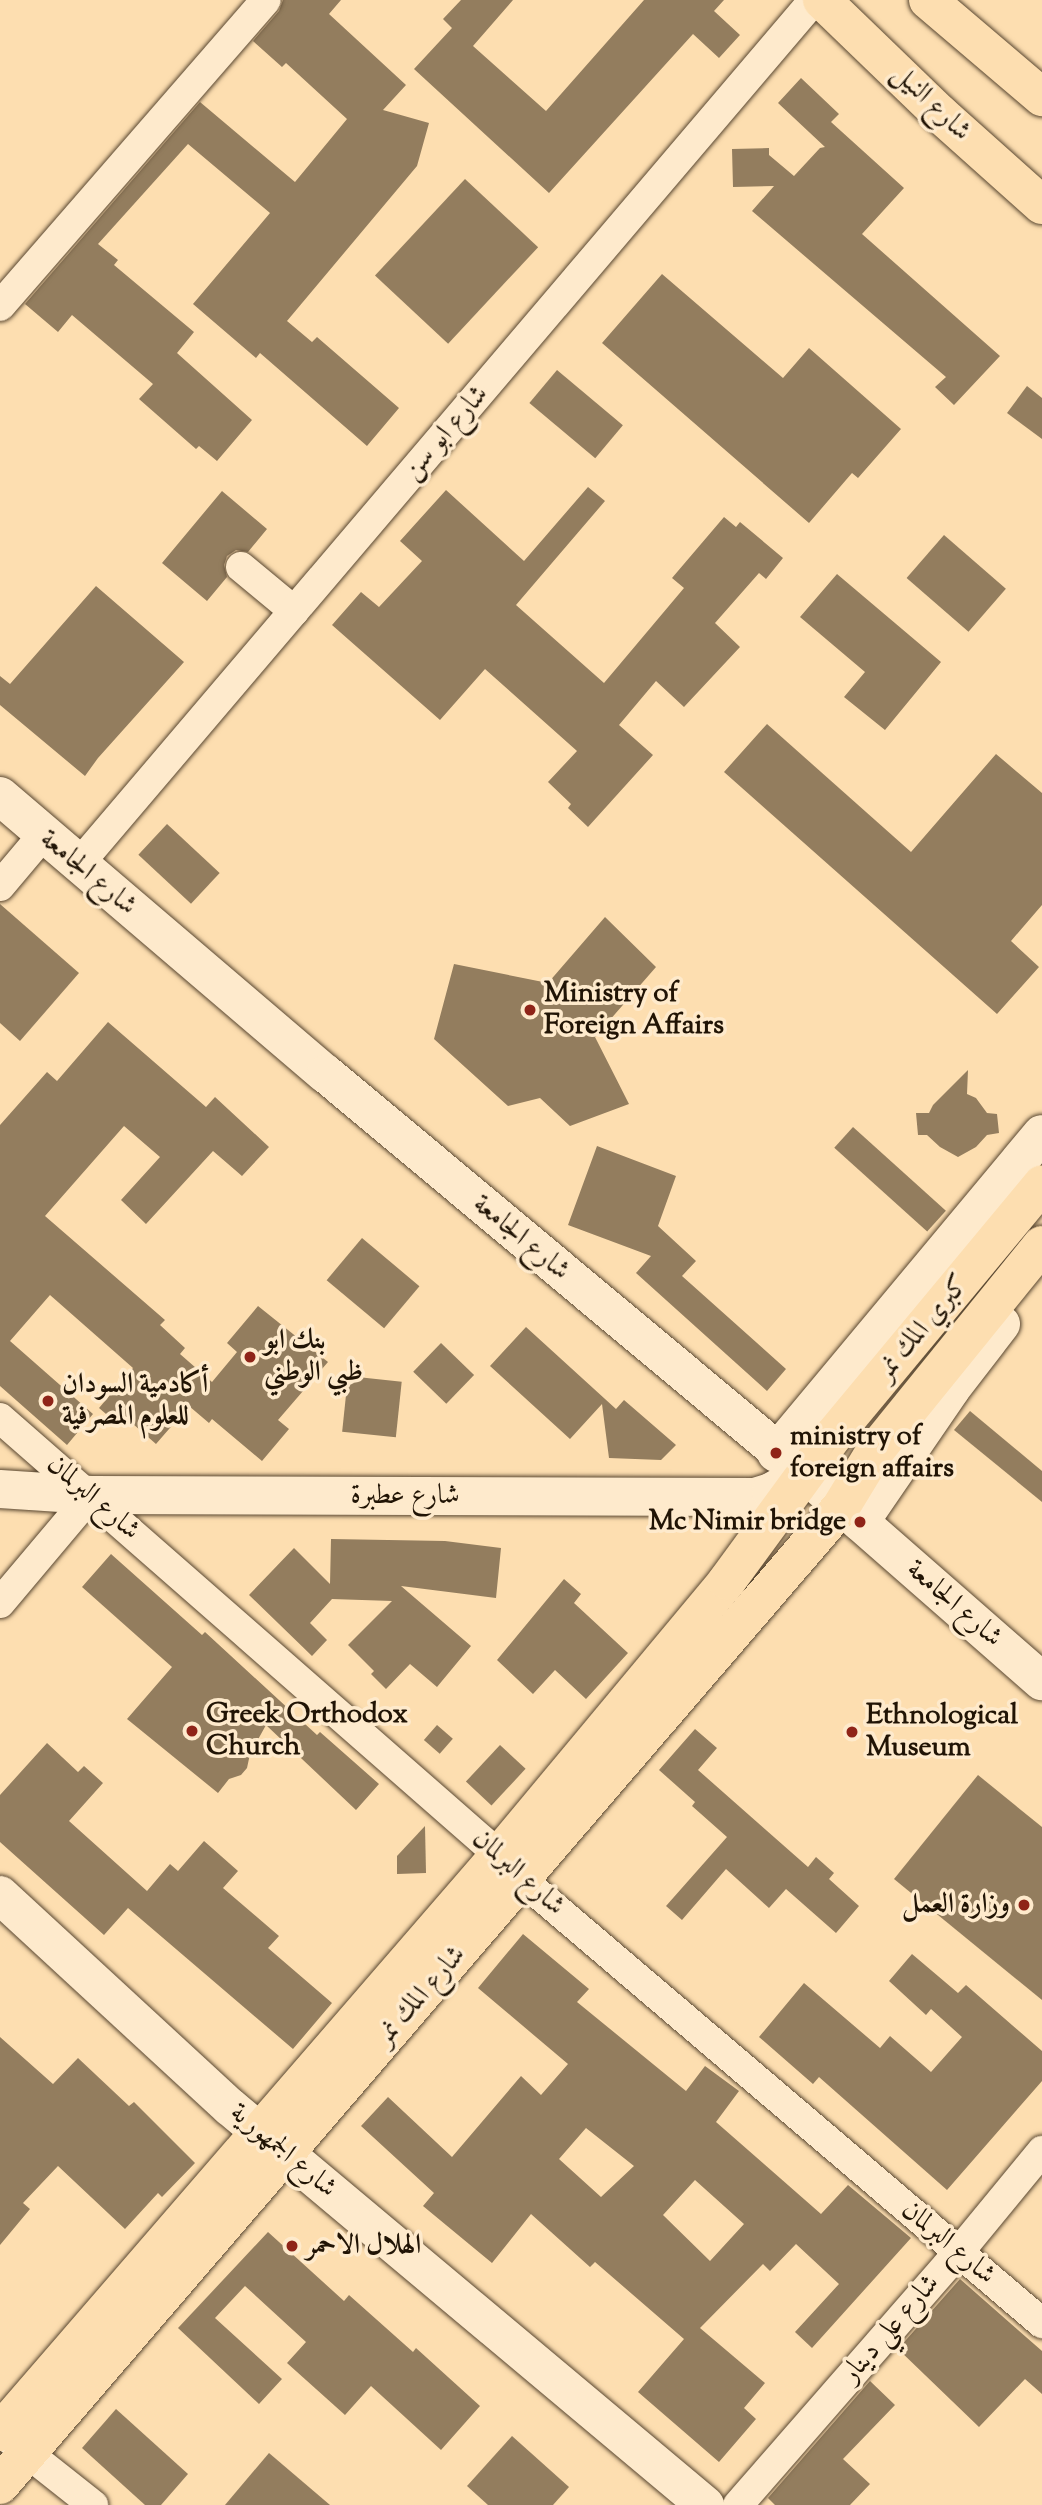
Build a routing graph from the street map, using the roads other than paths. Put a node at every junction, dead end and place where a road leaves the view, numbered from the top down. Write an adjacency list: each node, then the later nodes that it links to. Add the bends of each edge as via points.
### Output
1 (266, 0): 7 (street)
2 (814, 0): 9 (street, شارع ابو سن)
3 (822, 0): 6 (main road, شارع النيل)
4 (929, 0): 5 (main road)
5 (1042, 97)
6 (1042, 205)
7 (0, 306)
8 (241, 567): 9 (street)
9 (294, 611): 12 (street, شارع ابو سن)
10 (0, 796): 11 (main road, شارع الجامعة)
11 (43, 835): 12 (main road, شارع الجامعة); 13 (street)
12 (78, 865): 19 (main road, شارع الجامعة)
13 (0, 886)
14 (1042, 1134): 19 (main road)
15 (1042, 1184): 19 (main road, كبري المك نمر)
16 (1042, 1245): 22 (main road, كبري المك نمر, via 874,1451)
17 (1042, 1271): 22 (main road)
18 (0, 1418): 21 (street, شارع البرلمان)
19 (790, 1463): 21 (main road, شارع عطبرة, via 778,1489 755,1497); 22 (main road, شارع الجامعة); 25 (main road, شارع المك نمر, via 777,1517)
20 (0, 1489): 21 (main road, شارع عطبرة)
21 (91, 1495): 23 (street); 25 (street, شارع البرلمان)
22 (851, 1515): 24 (main road, شارع الجامعة); 25 (main road, شارع المك نمر)
23 (0, 1603)
24 (1042, 1681)
25 (510, 1867): 27 (main road, شارع المك نمر); 29 (street, شارع البرلمان)
26 (0, 1895): 27 (main road, شارع الجمهورية)
27 (273, 2142): 31 (main road, شارع المك نمر); 34 (main road, شارع الجمهورية)
28 (1042, 2151): 29 (street, شارع علي دينار)
29 (959, 2252): 30 (street, شارع البرلمان); 35 (street, شارع علي دينار)
30 (1042, 2323)
31 (7, 2437): 32 (main road, شارع المك نمر); 33 (street)
32 (0, 2485)
33 (93, 2505)
34 (705, 2505)
35 (738, 2505)

